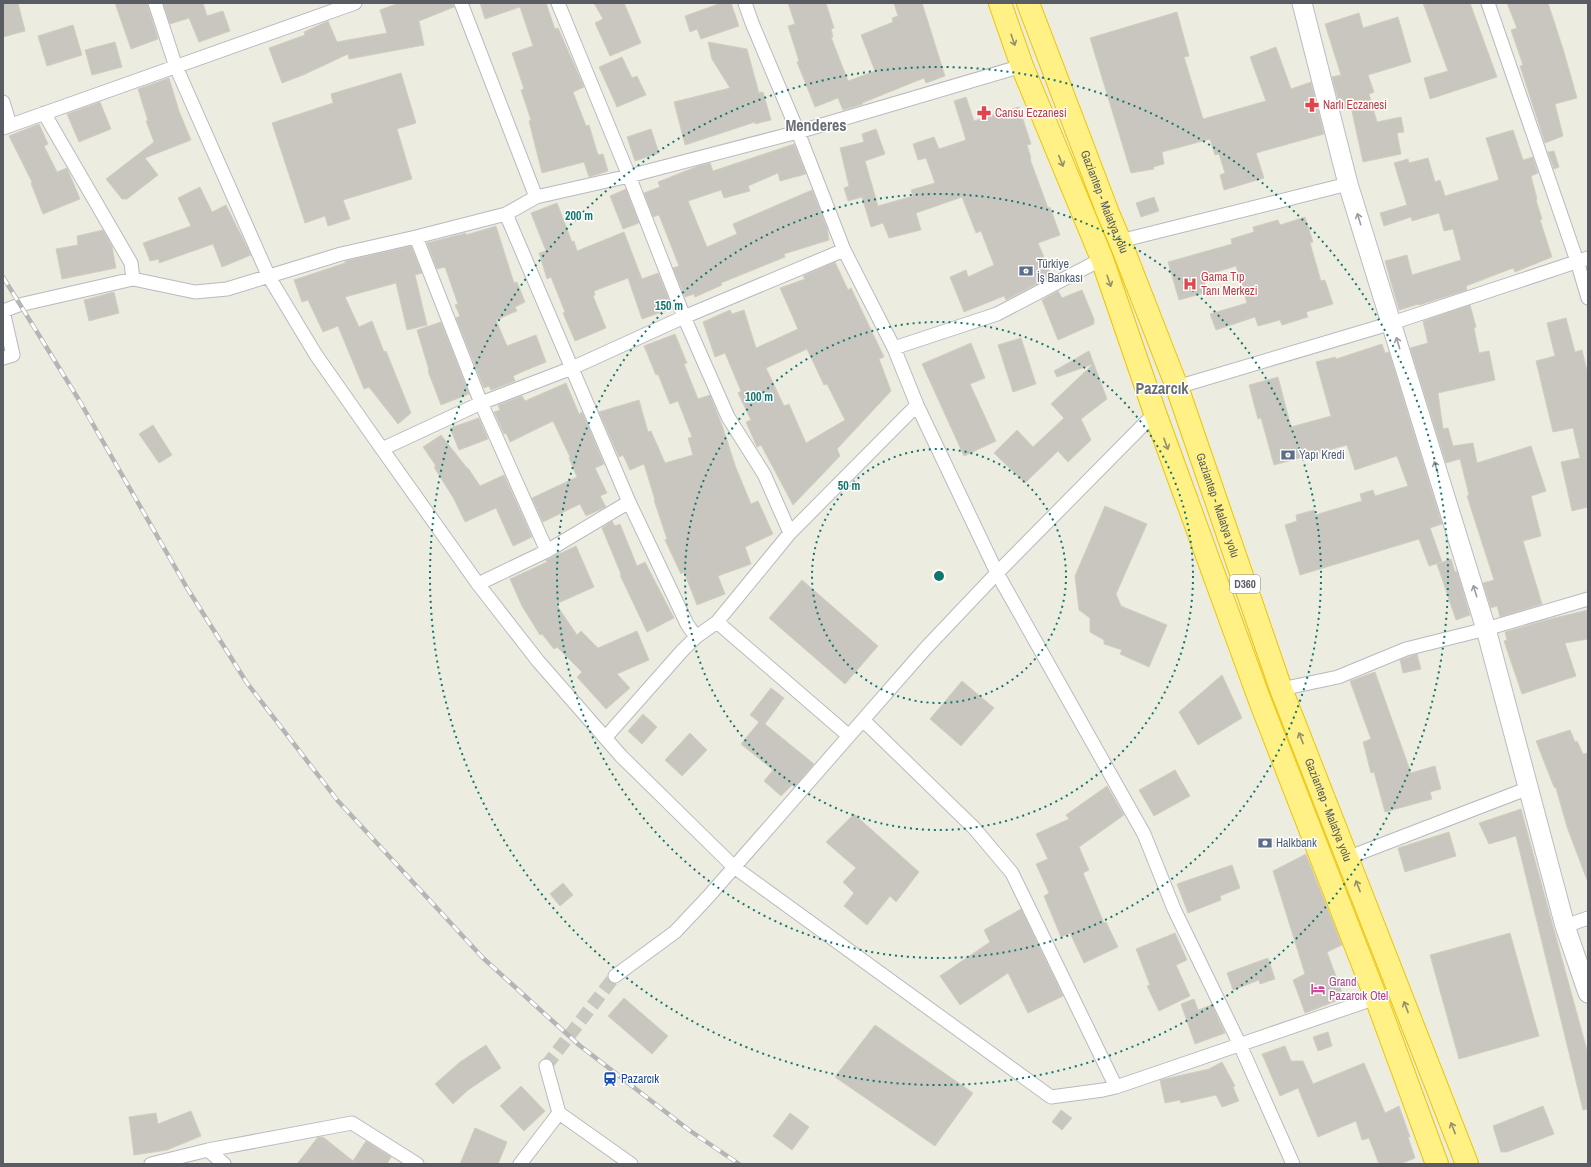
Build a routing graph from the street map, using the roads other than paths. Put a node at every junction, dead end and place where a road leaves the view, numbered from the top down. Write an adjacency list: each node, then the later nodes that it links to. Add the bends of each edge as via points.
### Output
1 (155, 3): 11 (street)
2 (354, 3): 11 (street)
3 (461, 3): 18 (street)
4 (558, 3): 16 (street)
5 (746, 3): 15 (street)
6 (1000, 3): 10 (highway, Gaziantep - Malatya yolu / D360, one-way to 10)
7 (1028, 3): 21 (highway, Gaziantep - Malatya yolu / D360)
8 (1302, 3): 17 (street)
9 (1488, 3): 24 (street)
10 (1022, 66): 15 (street); 23 (highway, Gaziantep - Malatya yolu / D360, one-way to 23)
11 (176, 67): 13 (street); 25 (street)
12 (3, 102): 14 (street)
13 (44, 113): 14 (street); 26 (street, via 131,263)
14 (7, 126)
15 (798, 132): 16 (street); 22 (street)
16 (629, 176): 18 (street); 29 (street)
17 (1348, 184): 21 (street); 30 (street, one-way to 17)
18 (536, 197): 19 (street)
19 (506, 214): 20 (street); 33 (street)
20 (416, 237): 25 (street, via 341,254); 35 (street)
21 (1120, 241): 34 (highway, Gaziantep - Malatya yolu / D360)
22 (844, 250): 29 (street); 31 (street)
23 (1102, 259): 31 (street, via 997,314); 37 (highway, Gaziantep - Malatya yolu / D360, one-way to 37)
24 (1583, 259): 27 (street); 30 (street)
25 (269, 277): 26 (street, via 227,289 195,292); 38 (street, via 316,355)
26 (133, 279): 28 (street, via 19,305)
27 (1588, 298)
28 (3, 311): 32 (street, via 13,355)
29 (684, 317): 33 (street); 40 (street, via 728,417 764,474)
30 (1392, 323): 34 (street); 46 (street, one-way to 30)
31 (894, 348): 36 (street)
32 (3, 358)
33 (572, 368): 35 (street); 39 (street)
34 (1177, 387): 48 (highway, Gaziantep - Malatya yolu / D360)
35 (481, 404): 38 (street); 41 (street)
36 (917, 405): 40 (street); 42 (street)
37 (1155, 413): 42 (street); 59 (highway, Gaziantep - Malatya yolu / D360, one-way to 59, via 1260,700)
38 (382, 449): 43 (street)
39 (629, 502): 41 (street); 47 (street, via 687,624)
40 (790, 533): 45 (street)
41 (547, 551): 43 (street)
42 (997, 573): 49 (street, via 925,649); 60 (street, via 1144,834 1174,909)
43 (478, 584): 51 (street, via 538,661)
44 (1588, 598): 46 (street)
45 (718, 622): 47 (street); 50 (street)
46 (1486, 628): 48 (street, via 1406,649 1338,677); 52 (street)
47 (696, 637): 51 (street)
48 (1281, 689): 53 (highway, Gaziantep - Malatya yolu / D360, one-way to 48)
49 (864, 720): 50 (street); 62 (street, via 974,828 1012,873)
50 (849, 736): 54 (street)
51 (605, 738): 54 (street)
52 (1529, 788): 53 (street); 56 (street)
53 (1347, 858): 72 (highway, Gaziantep - Malatya yolu / D360, one-way to 53)
54 (734, 867): 57 (street, via 675,932); 62 (street, via 1051,1097)
55 (1588, 918): 56 (street)
56 (1565, 926): 58 (street)
57 (615, 976)
58 (1588, 993)
59 (1376, 998): 60 (street); 71 (highway, Gaziantep - Malatya yolu / D360)
60 (1240, 1045): 62 (street); 70 (street)
61 (546, 1066): 63 (street)
62 (1116, 1087)
63 (559, 1113): 68 (street); 69 (street)
64 (208, 1150): 65 (street); 66 (street); 67 (street, via 352,1123)
65 (151, 1164)
66 (224, 1164)
67 (417, 1164)
68 (520, 1164)
69 (631, 1164)
70 (1293, 1164)
71 (1437, 1164)
72 (1467, 1164)

